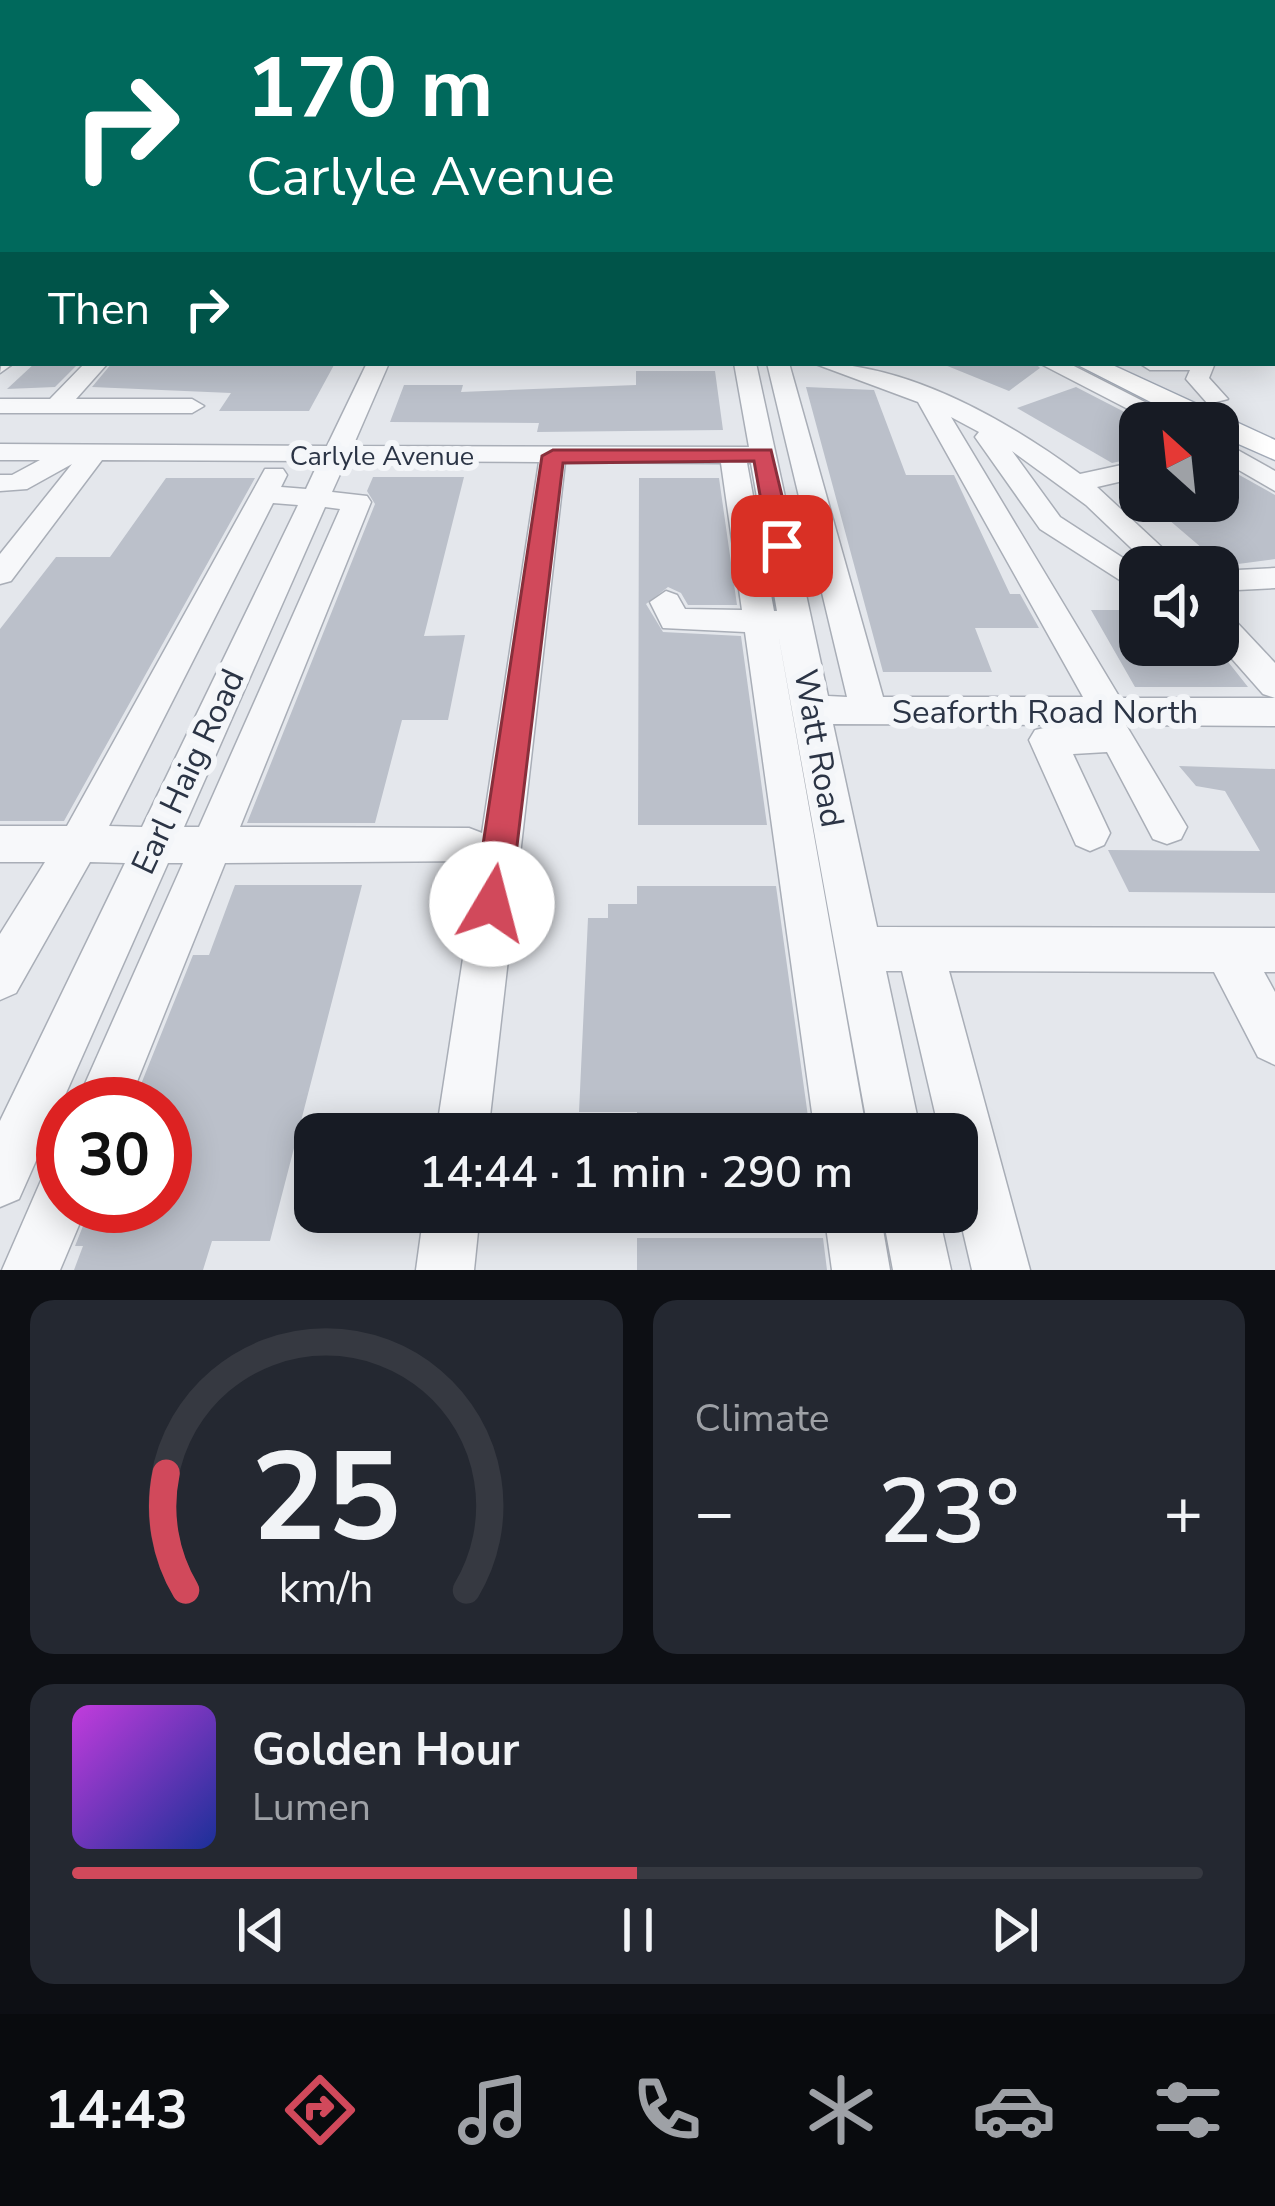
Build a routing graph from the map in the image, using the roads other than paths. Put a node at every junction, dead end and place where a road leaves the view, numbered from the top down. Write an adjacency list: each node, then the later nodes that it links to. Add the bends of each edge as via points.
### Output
1 (94, 366): 14 (street)
2 (378, 366): 25 (street, Earl Haig Road)
3 (745, 366): 20 (street)
4 (779, 366): 44 (street)
5 (836, 366): 11 (street)
6 (1056, 366): 12 (street)
7 (1094, 366): 22 (main road)
8 (1140, 366): 10 (main road)
9 (1203, 366): 10 (street, via 1197,380)
10 (1216, 399): 17 (main road)
11 (930, 402): 16 (street); 46 (street)
12 (1131, 402)
13 (0, 406): 14 (street)
14 (56, 406): 15 (street)
15 (192, 406)
16 (976, 421): 31 (street); 35 (street, via 1050,524)
17 (1275, 428)
18 (400, 437): 19 (street)
19 (476, 447): 20 (street); 25 (street, Carlyle Avenue); 26 (street, Carlyle Avenue)
20 (752, 449): 26 (street, Carlyle Avenue); 40 (street)
21 (86, 451): 23 (street, Carlyle Avenue); 24 (street, Carlyle Avenue); 29 (street); 36 (street)
22 (1275, 451)
23 (0, 452)
24 (279, 456): 25 (street, Carlyle Avenue); 32 (street)
25 (334, 456): 33 (street, Earl Haig Road)
26 (553, 456): 62 (street)
27 (1239, 462): 30 (street)
28 (1119, 474): 31 (street)
29 (0, 483)
30 (1275, 483)
31 (1073, 484): 34 (street)
32 (267, 494): 33 (street); 52 (street)
33 (312, 498): 49 (street, Earl Haig Road); 50 (street, via 357,502)
34 (1149, 546)
35 (1119, 569)
36 (0, 574)
37 (1275, 578): 38 (street)
38 (1239, 580)
39 (666, 602): 40 (street, via 674,620)
40 (779, 622): 43 (street, Watt Road); 54 (street)
41 (1239, 646): 42 (street)
42 (1275, 686)
43 (814, 710): 44 (street, Seaforth Road North); 54 (street, Watt Road)
44 (868, 711): 46 (street, Seaforth Road North)
45 (1275, 712): 46 (street, Seaforth Road North)
46 (1087, 720): 47 (street, via 1118,737); 48 (street, via 1048,740)
47 (1167, 827)
48 (1090, 833)
49 (155, 842): 50 (street); 52 (street); 65 (street, Earl Haig Road)
50 (213, 842): 53 (street); 61 (street)
51 (0, 844): 52 (street)
52 (78, 844): 59 (street)
53 (469, 846)
54 (820, 860): 55 (street, Watt Road); 63 (street)
55 (859, 949): 56 (street); 64 (street, Watt Road)
56 (920, 950): 57 (street); 74 (street)
57 (1226, 950): 58 (street); 60 (street)
58 (1275, 950)
59 (0, 977)
60 (1275, 1040)
61 (113, 1077)
62 (466, 1113)
63 (839, 1113)
64 (891, 1113)
65 (0, 1180)
66 (41, 1233): 70 (street)
67 (449, 1233): 71 (street)
68 (855, 1233): 72 (street)
69 (914, 1233): 73 (street)
70 (22, 1266)
71 (445, 1270)
72 (861, 1270)
73 (922, 1270)
74 (1000, 1270)

